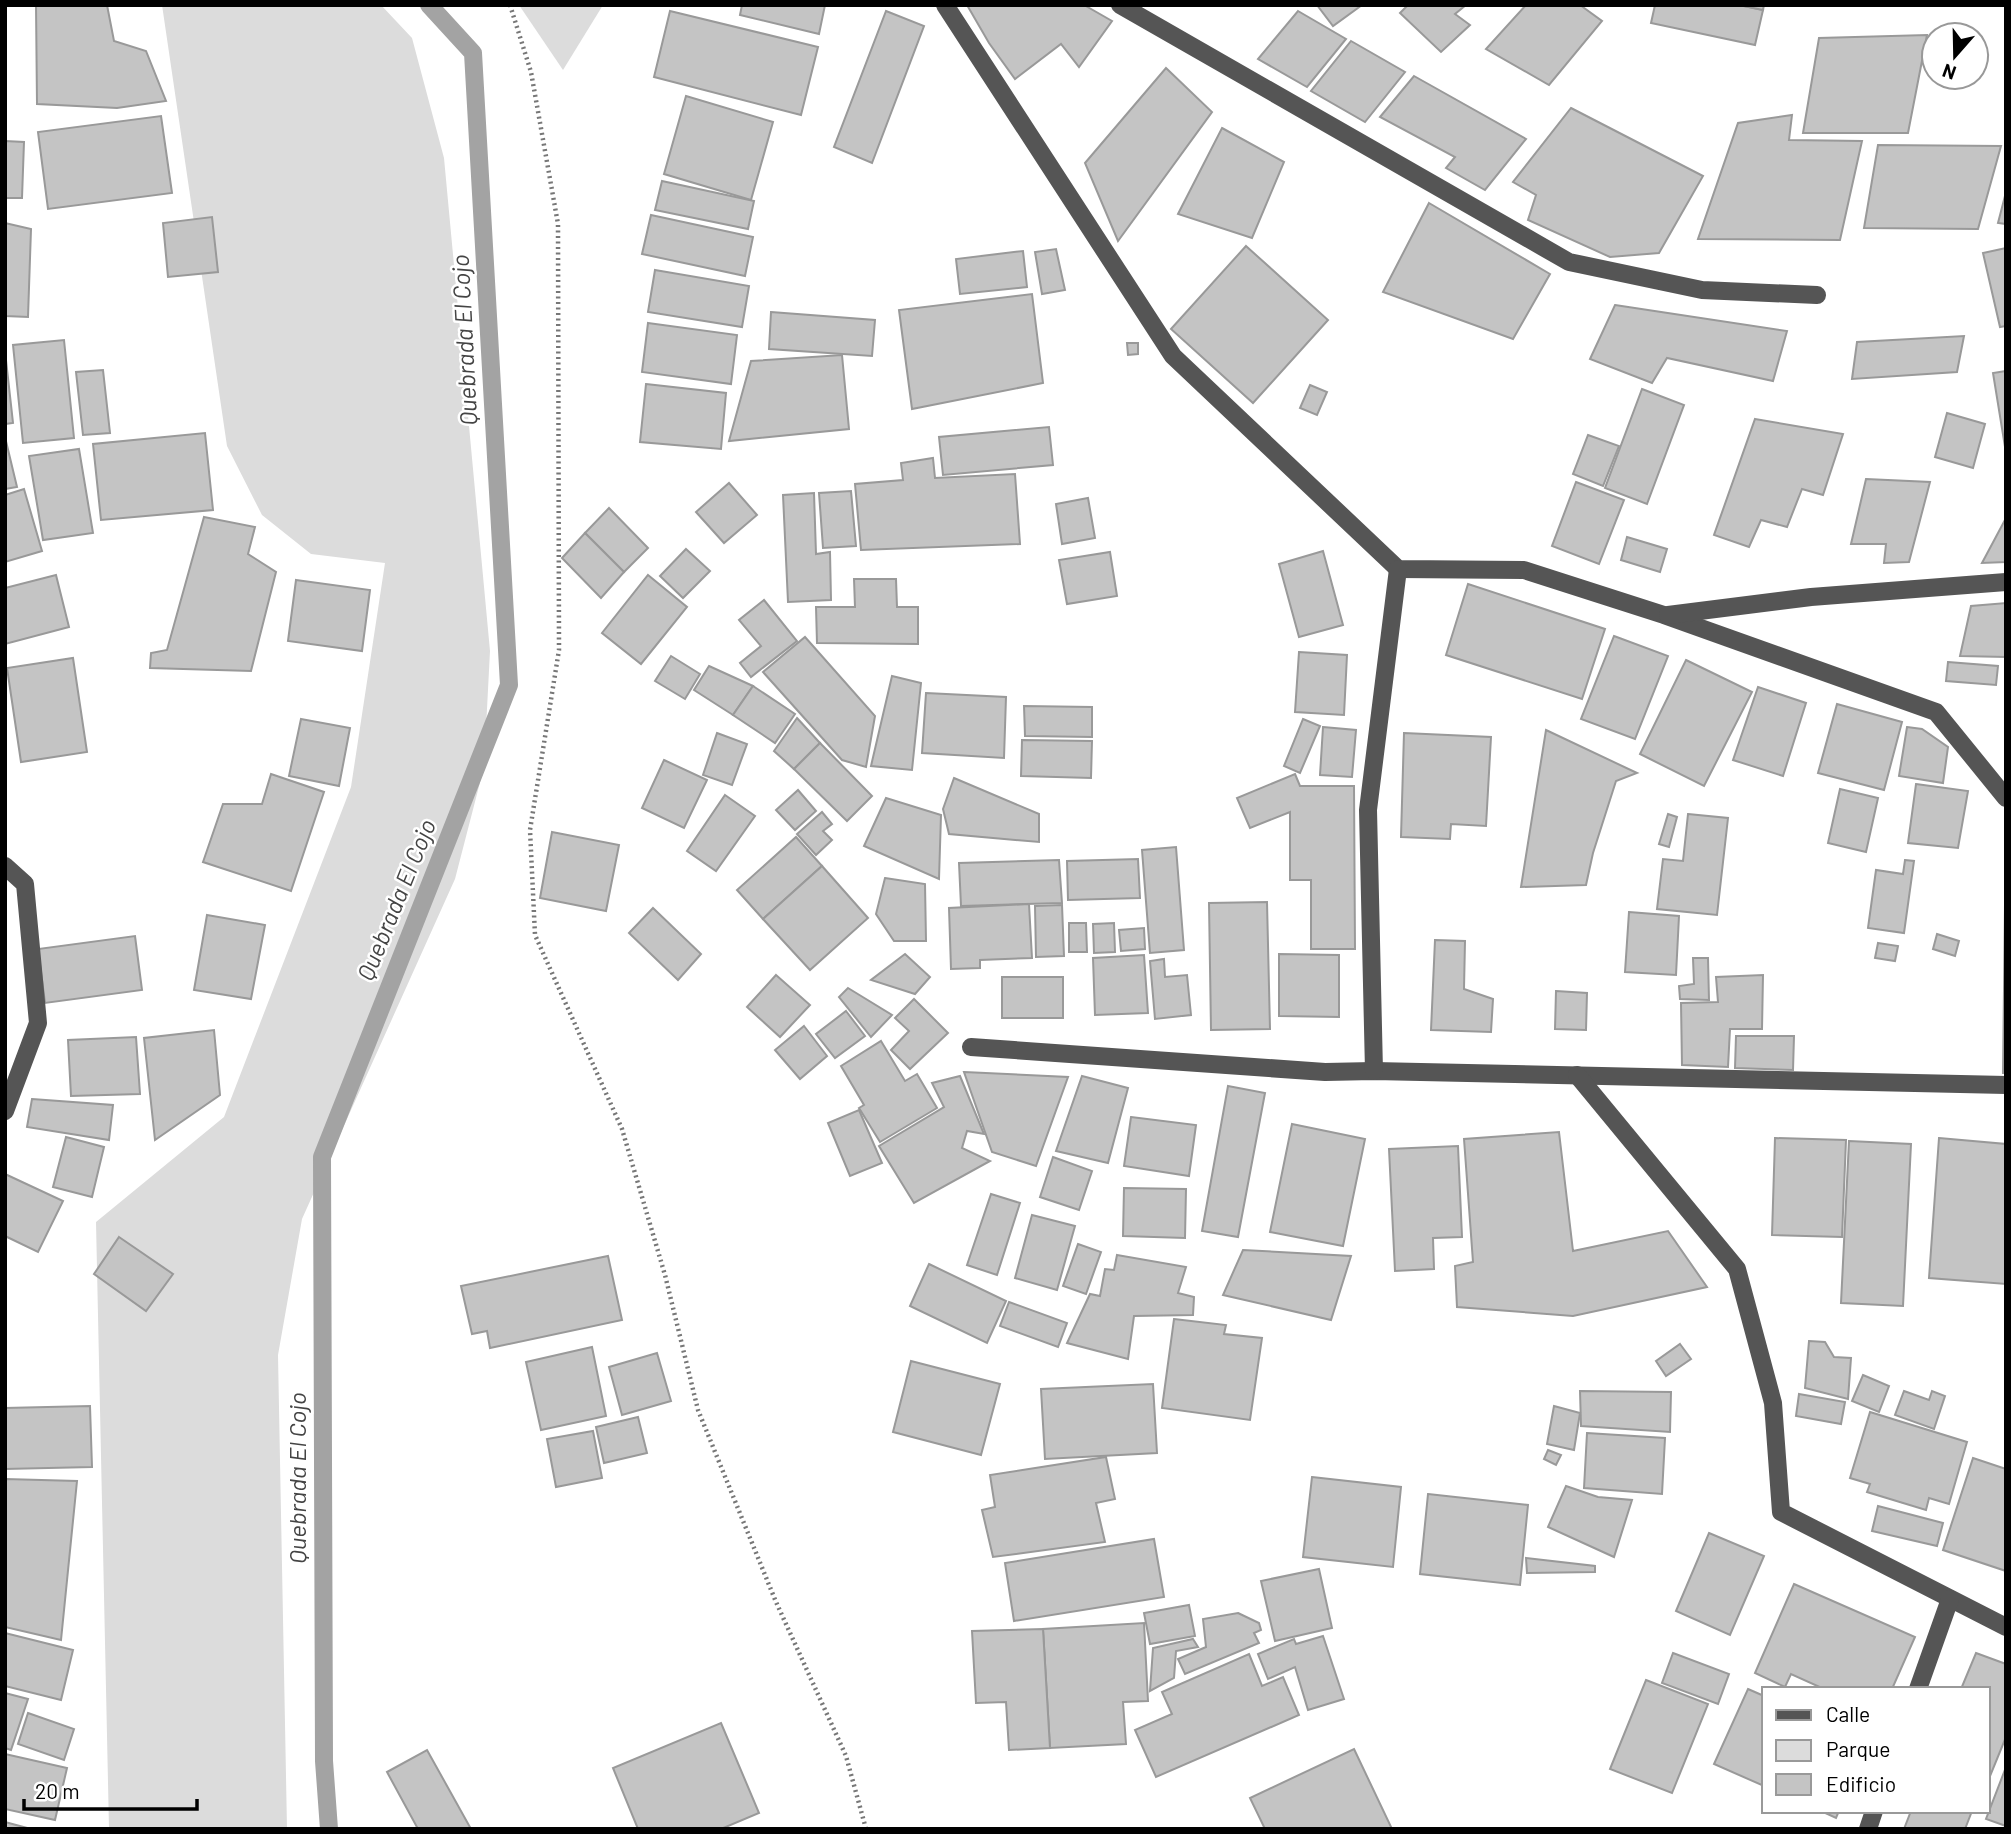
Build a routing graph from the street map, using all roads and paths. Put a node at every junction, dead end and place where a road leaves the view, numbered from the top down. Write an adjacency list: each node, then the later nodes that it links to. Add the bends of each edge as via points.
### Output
1 (510, 5): 18 (path, via 531,72 558,225 559,650 530,830 535,935 622,1129 698,1410 776,1602 846,1756)
2 (945, 5): 5 (street, via 1173,356)
3 (1120, 5): 4 (street, via 1570,262 1702,290)
4 (1817, 295)
5 (1398, 569): 7 (street, via 1524,570); 11 (street, via 1368,810)
6 (2006, 582): 7 (street, via 1811,597)
7 (1664, 615): 8 (street, via 1936,712)
8 (2006, 797)
9 (5, 866): 14 (street, via 25,884 38,1023)
10 (971, 1046): 11 (street, via 1325,1072)
11 (1374, 1070): 12 (street)
12 (1577, 1075): 13 (street); 15 (street, via 1737,1269 1773,1403 1781,1512)
13 (2006, 1086)
14 (5, 1111)
15 (1950, 1599): 16 (street); 17 (street)
16 (2006, 1627)
17 (1919, 1687)
18 (866, 1829)

